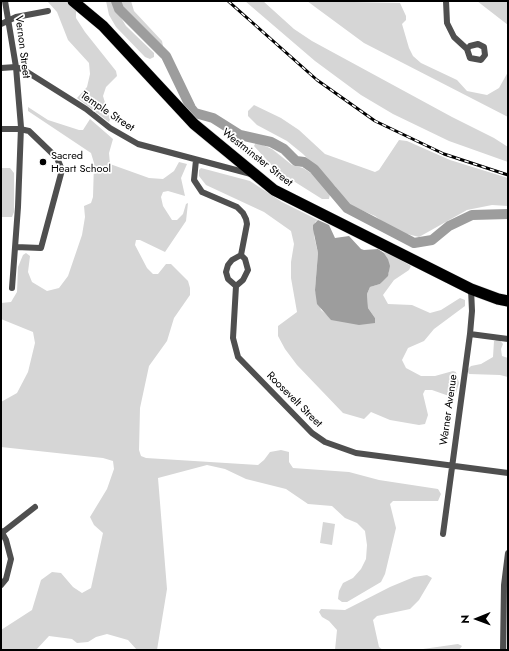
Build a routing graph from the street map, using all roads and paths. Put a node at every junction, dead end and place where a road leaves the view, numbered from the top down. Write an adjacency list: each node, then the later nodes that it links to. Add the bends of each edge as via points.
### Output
1 (5, 1): 5 (street, Vernon Street)
2 (73, 1): 13 (highway, Westminster Street, via 103,26 194,124)
3 (446, 1): 7 (street, via 449,30)
4 (48, 11): 5 (street, via 16,17)
5 (10, 21): 6 (street); 8 (street, Vernon Street)
6 (1, 24)
7 (467, 49)
8 (16, 67): 9 (street, Temple Street); 11 (street, Vernon Street); 12 (street, Temple Street, via 33,75 133,142)
9 (1, 68)
10 (1, 129): 11 (street)
11 (20, 129): 14 (street, Vernon Street); 14 (street, via 28,131 38,139 59,160 62,170 41,248)
12 (196, 160): 13 (street, Temple Street); 15 (street, via 194,180 202,192 237,207 244,213 247,224)
13 (254, 175): 18 (highway, Westminster Street, via 283,196)
14 (16, 247): 17 (street, Vernon Street)
15 (241, 255): 16 (street, via 248,270); 16 (street, via 232,260 226,272 228,280)
16 (236, 286): 22 (street, Roosevelt Street, via 233,338 238,356 312,433 333,446 356,453)
17 (12, 288)
18 (471, 288): 19 (highway, Westminster Street); 20 (street, Warner Avenue)
19 (508, 301)
20 (470, 334): 21 (street); 22 (street, Warner Avenue)
21 (508, 339)
22 (451, 466): 23 (street, Roosevelt Street); 26 (street, Warner Avenue)
23 (508, 473)
24 (35, 507): 25 (street)
25 (2, 532): 28 (street, via 11,559 6,579)
26 (443, 534)
27 (508, 553): 29 (street, via 504,585)
28 (1, 585)
29 (503, 650)

